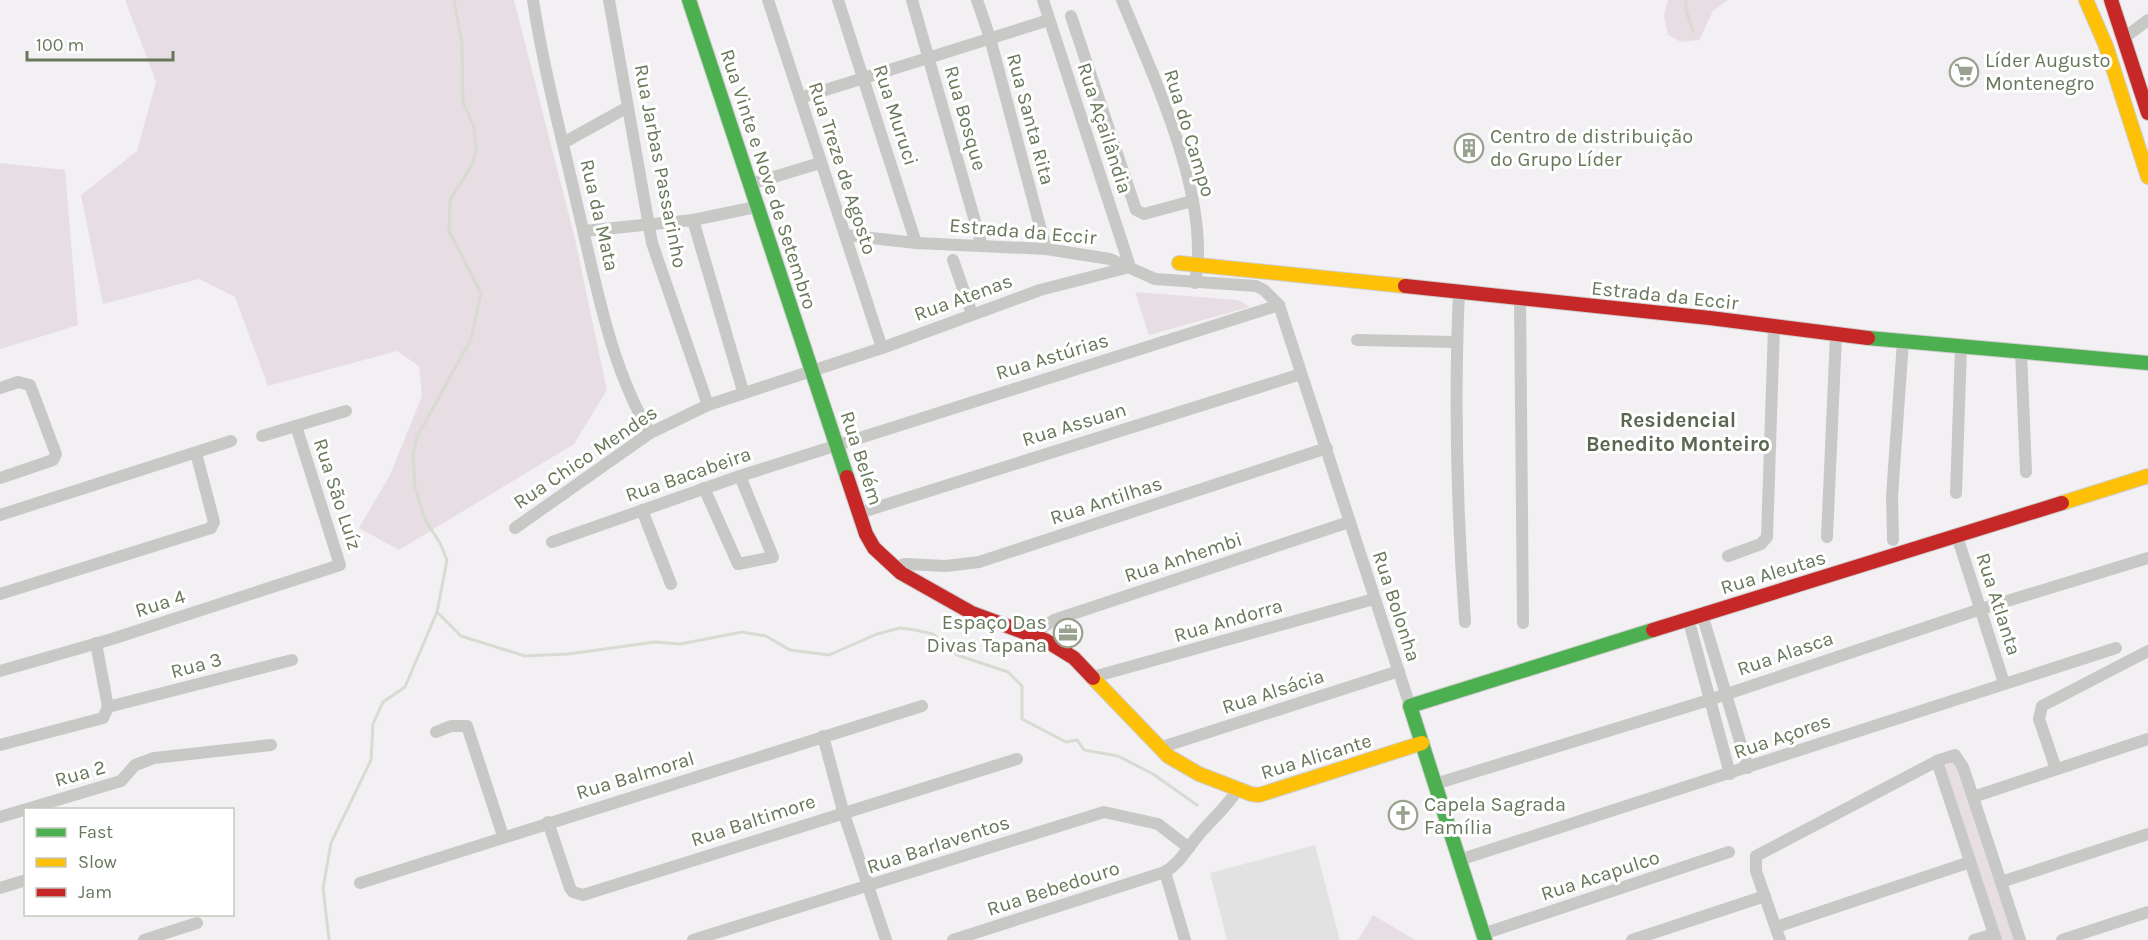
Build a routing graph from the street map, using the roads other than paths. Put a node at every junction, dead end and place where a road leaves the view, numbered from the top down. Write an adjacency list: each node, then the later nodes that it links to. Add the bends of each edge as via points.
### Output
1 (533, 0): 22 (street, Rua da Mata)
2 (609, 0): 20 (street, Rua Jarbas Passarinho)
3 (689, 0): 25 (street, Rua Vinte e Nove de Setembro)
4 (768, 0): 19 (street, Rua Treze de Agosto)
5 (838, 0): 18 (street, Rua Muruci)
6 (912, 0): 17 (street, Rua Bosque)
7 (977, 0): 15 (street, Rua Santa Rita)
8 (1043, 0): 13 (street, Rua Açailândia)
9 (1122, 0): 26 (street, Rua do Campo, via 1175,139)
10 (2086, 0): 24 (street, via 2106,46)
11 (2111, 0): 16 (street)
12 (1071, 16): 26 (street, via 1136,210 1144,214)
13 (1049, 20): 15 (street); 38 (street, Rua Açailândia)
14 (2148, 20): 16 (street)
15 (990, 38): 17 (street); 34 (street, Rua Santa Rita)
16 (2124, 38): 21 (street)
17 (928, 57): 18 (street); 33 (street, Rua Bosque)
18 (864, 80): 19 (street); 32 (street, Rua Muruci)
19 (800, 98): 23 (street, Rua Treze de Agosto)
20 (628, 107): 22 (street); 29 (street, Rua Jarbas Passarinho)
21 (2148, 113)
22 (563, 143): 30 (street, Rua da Mata)
23 (820, 163): 25 (street); 31 (street, Rua Treze de Agosto)
24 (2148, 177)
25 (750, 184): 27 (street, Rua Vinte e Nove de Setembro)
26 (1192, 201): 37 (street, Rua do Campo)
27 (756, 207): 28 (street); 54 (street, Rua Vinte e Nove de Setembro)
28 (693, 220): 29 (street); 57 (street)
29 (649, 226): 30 (street); 58 (street, Rua Jarbas Passarinho, via 658,266)
30 (584, 231): 61 (street, Rua da Mata, via 609,341)
31 (844, 235): 32 (street, Estrada da Eccir); 51 (street, Rua Treze de Agosto)
32 (916, 243): 33 (street, Estrada da Eccir)
33 (982, 246): 34 (street, Estrada da Eccir)
34 (1046, 249): 38 (street, Estrada da Eccir, via 1110,259)
35 (953, 260): 44 (street)
36 (1179, 263): 37 (street, Estrada da Eccir)
37 (1198, 265): 39 (street, Rua do Campo); 41 (street, Estrada da Eccir)
38 (1130, 267): 39 (street, Estrada da Eccir, via 1155,279); 44 (street, Rua Atenas, via 1040,290)
39 (1195, 283): 40 (street, Estrada da Eccir)
40 (1264, 290): 43 (street, Rua Bolonha)
41 (1459, 292): 42 (street, Estrada da Eccir); 49 (street)
42 (1520, 299): 45 (street, Estrada da Eccir); 93 (street)
43 (1279, 305): 55 (street, Rua Bolonha); 64 (street, Rua Astúrias)
44 (972, 314): 51 (street, Rua Atenas)
45 (1774, 327): 46 (street, Estrada da Eccir); 82 (street, via 1767,537 1761,544)
46 (1836, 335): 48 (street, Estrada da Eccir); 79 (street)
47 (1357, 340): 49 (street)
48 (1903, 341): 50 (street, Estrada da Eccir); 80 (street, via 1892,496)
49 (1457, 342): 92 (street, via 1460,560)
50 (1961, 347): 52 (street, Estrada da Eccir); 72 (street)
51 (882, 348): 54 (street, Rua Atenas)
52 (2021, 352): 53 (street, Estrada da Eccir); 67 (street)
53 (2148, 363)
54 (813, 371): 57 (street, Rua Chico Mendes); 64 (street, Rua Belém)
55 (1301, 374): 65 (street, Rua Bolonha); 74 (street, Rua Assuan)
56 (0, 388): 70 (street, via 24,382 33,390 56,454 53,460)
57 (742, 391): 58 (street, Rua Chico Mendes)
58 (708, 405): 61 (street, Rua Chico Mendes)
59 (346, 411): 60 (street)
60 (296, 426): 62 (street); 85 (street, Rua São Luíz, via 341,561)
61 (650, 433): 77 (street, Rua Chico Mendes)
62 (262, 436)
63 (231, 441): 66 (street)
64 (838, 444): 68 (street, Rua Bacabeira); 74 (street, Rua Belém)
65 (1327, 448): 76 (street, Rua Bolonha); 84 (street, Rua Antilhas, via 979,562 946,566)
66 (196, 453): 75 (street); 87 (street, via 214,522 211,528)
67 (2026, 472)
68 (740, 476): 71 (street, Rua Bacabeira); 71 (street, via 773,557 740,565)
69 (2148, 476): 78 (street, Rua Aleutas)
70 (0, 478)
71 (704, 488): 73 (street, Rua Bacabeira)
72 (1956, 493)
73 (642, 510): 81 (street, Rua Bacabeira); 86 (street)
74 (860, 513): 84 (street, Rua Belém, via 870,546)
75 (0, 515)
76 (1349, 522): 88 (street, Rua Bolonha); 94 (street, Rua Anhembi, via 1054,620)
77 (515, 528)
78 (1957, 536): 89 (street, Rua Atlanta); 90 (street, Rua Aleutas)
79 (1827, 537)
80 (1893, 540)
81 (552, 542)
82 (1728, 556)
83 (2148, 558): 89 (street, Rua Alasca)
84 (886, 562): 94 (street, via 907,578 987,620)
85 (332, 569): 95 (street, Rua 4)
86 (671, 584)
87 (0, 594)
88 (1374, 599): 100 (street, Rua Bolonha); 101 (street, Rua Andorra)
89 (1981, 609): 102 (street, Rua Atlanta); 103 (street, Rua Alasca)
90 (1702, 614): 91 (street, Rua Aleutas); 103 (street)
91 (1688, 618): 104 (street); 106 (street, Rua Aleutas)
92 (1465, 622)
93 (1523, 623)
94 (1033, 634): 101 (street, via 1074,658)
95 (96, 643): 99 (street, Rua 4); 107 (street)
96 (2116, 648): 102 (street, Rua Açores)
97 (2148, 651): 118 (street, via 2042,706 2039,719)
98 (292, 660): 107 (street, Rua 3)
99 (0, 671)
100 (1399, 671): 106 (street, Rua Bolonha); 114 (street, Rua Alsácia)
101 (1093, 677): 114 (street)
102 (2004, 683): 117 (street, Rua Açores)
103 (1726, 694): 104 (street, Rua Alasca); 117 (street)
104 (1710, 699): 119 (street); 120 (street, Rua Alasca)
105 (922, 706): 109 (street, Rua Balmoral)
106 (1410, 706): 111 (street, Rua Bolonha)
107 (108, 707): 112 (street, via 103,718 95,722)
108 (436, 732): 129 (street, via 451,726 467,726)
109 (823, 736): 125 (street); 127 (street, Rua Balmoral)
110 (2148, 739): 118 (street)
111 (1422, 743): 120 (street, Rua Bolonha); 121 (street, Rua Alicante, via 1259,795)
112 (0, 745)
113 (271, 745): 123 (street, Rua 2, via 154,758 135,765 121,781)
114 (1160, 748): 121 (street, Rua Alicante, via 1199,774)
115 (1017, 759): 125 (street, Rua Baltimore)
116 (1937, 761): 122 (street, via 1952,755 1958,757); 133 (street); 140 (street, via 1756,856 1756,871)
117 (1748, 768): 119 (street, Rua Açores)
118 (2056, 769): 122 (street)
119 (1730, 774): 132 (street, Rua Açores)
120 (1435, 784): 132 (street, Rua Bolonha)
121 (1238, 789): 130 (street)
122 (1973, 797): 137 (street)
123 (30, 808)
124 (24, 810): 126 (street, Rua 2)
125 (843, 811): 127 (street, Rua Baltimore, via 582,895 570,888); 138 (street)
126 (0, 817)
127 (548, 822): 129 (street, Rua Balmoral)
128 (2148, 834): 137 (street)
129 (503, 836): 136 (street, Rua Balmoral)
130 (1189, 848): 134 (street); 138 (street, Rua Barlaventos, via 1158,824 1104,812)
131 (1729, 852): 144 (street, Rua Acapulco)
132 (1459, 860): 144 (street, Rua Bolonha)
133 (1970, 862): 143 (street); 145 (street)
134 (1165, 872): 149 (street, Rua Bebedouro); 150 (street)
135 (24, 881): 139 (street)
136 (360, 882)
137 (2001, 882): 154 (street)
138 (868, 886): 147 (street, Rua Barlaventos); 148 (street)
139 (0, 888)
140 (1765, 896): 143 (street); 151 (street)
141 (2148, 912): 155 (street)
142 (197, 923): 146 (street)
143 (1776, 927): 152 (street)
144 (1484, 937)
145 (1995, 937): 153 (street)
146 (144, 940)
147 (693, 940)
148 (886, 940)
149 (953, 940)
150 (1185, 940)
151 (1632, 940)
152 (1780, 940)
153 (1974, 940)
154 (2020, 940)
155 (2062, 940)

